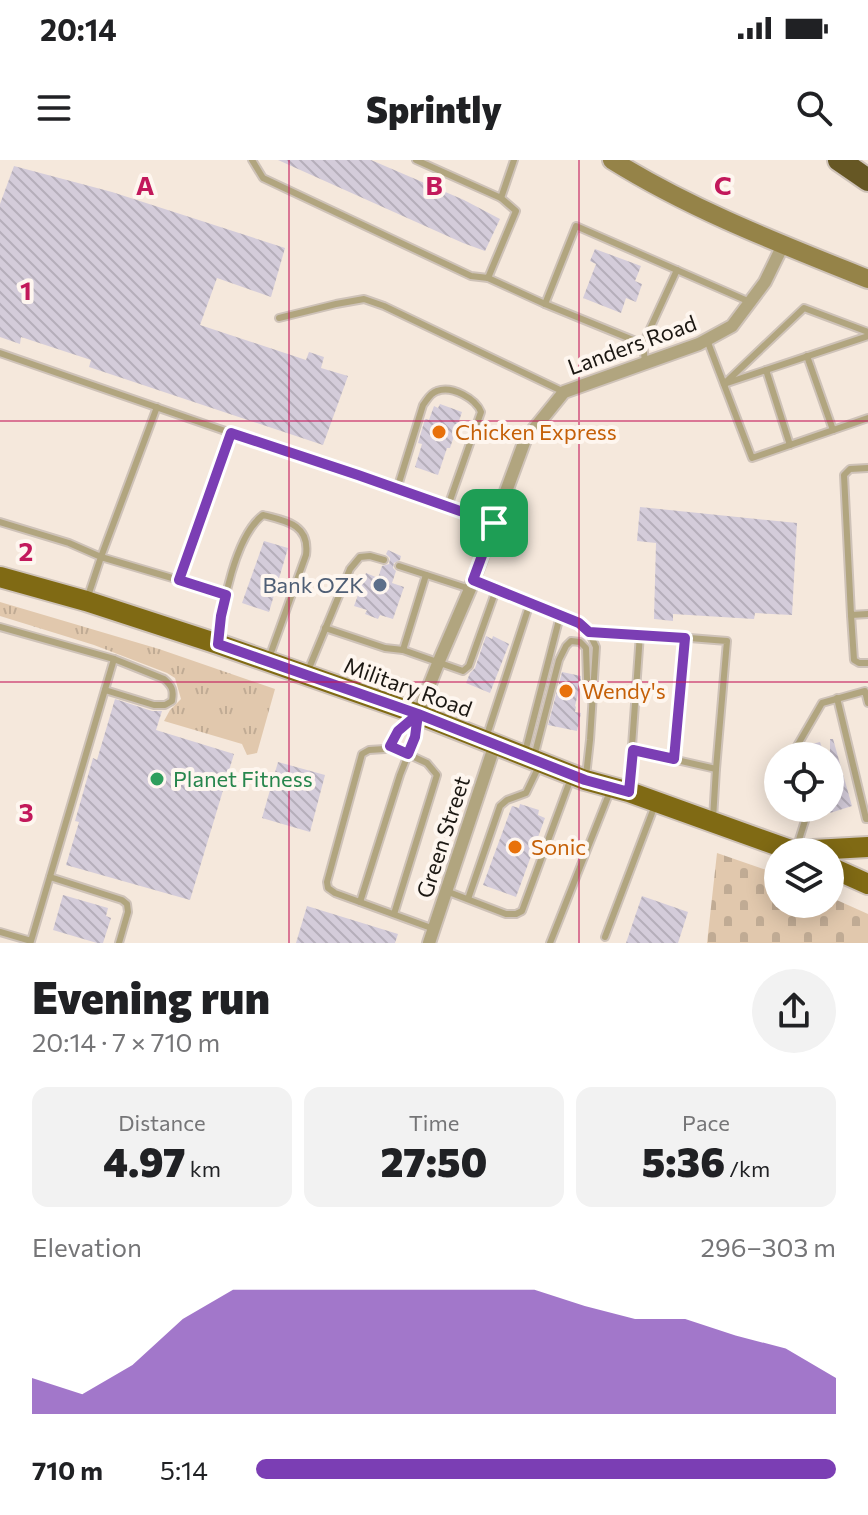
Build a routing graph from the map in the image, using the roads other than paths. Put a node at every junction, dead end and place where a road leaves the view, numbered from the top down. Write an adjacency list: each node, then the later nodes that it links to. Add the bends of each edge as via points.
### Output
1 (252, 160): 10 (lane, via 263,178 471,276)
2 (416, 160): 7 (lane)
3 (514, 160): 7 (lane)
4 (612, 160): 8 (main road, via 653,185)
5 (839, 160): 6 (highway)
6 (868, 180)
7 (501, 198): 10 (lane, via 516,211)
8 (783, 245): 11 (main road); 12 (street, Landers Road)
9 (677, 270): 12 (lane); 13 (lane, via 576,226); 17 (lane)
10 (488, 278): 13 (lane)
11 (868, 279)
12 (750, 302): 16 (street, Landers Road, via 732,326)
13 (545, 304): 17 (lane)
14 (279, 318): 23 (lane, via 364,299)
15 (868, 334): 19 (lane); 22 (lane, via 804,308)
16 (707, 340): 20 (street, Landers Road); 22 (lane)
17 (643, 344): 20 (lane)
18 (0, 353): 24 (lane)
19 (807, 356): 21 (lane); 26 (lane)
20 (645, 362): 23 (street, Landers Road)
21 (766, 370): 22 (lane); 28 (lane)
22 (724, 384): 28 (lane, via 752,458)
23 (564, 392): 33 (street, Landers Road, via 525,440)
24 (157, 407): 27 (lane); 34 (lane)
25 (868, 418): 26 (lane)
26 (833, 430): 28 (lane)
27 (231, 433): 30 (lane); 39 (lane)
28 (790, 445)
29 (868, 468): 46 (lane, via 850,469 844,475)
30 (397, 489): 31 (lane); 31 (lane, via 423,405 436,391 452,391 470,398 481,412)
31 (448, 506): 33 (lane)
32 (0, 522): 34 (lane)
33 (494, 523): 40 (street, Landers Road)
34 (101, 557): 39 (lane); 43 (lane)
35 (384, 560): 49 (lane, via 360,557)
36 (399, 566): 37 (lane)
37 (426, 575): 40 (lane); 54 (lane)
38 (0, 577): 43 (main road, Military Road)
39 (179, 580): 42 (lane)
40 (471, 585): 41 (lane); 57 (street, Landers Road)
41 (496, 590): 44 (lane); 57 (lane, via 469,666 463,671)
42 (226, 595): 53 (lane); 56 (lane, via 257,520 263,515 300,528 306,555)
43 (86, 601): 53 (main road, Military Road)
44 (530, 603): 47 (lane); 66 (lane)
45 (868, 614): 46 (lane)
46 (851, 615): 58 (lane, via 854,660)
47 (560, 616): 50 (lane); 70 (lane)
48 (0, 627): 55 (lane)
49 (325, 628): 54 (lane); 59 (lane)
50 (589, 632): 51 (lane); 61 (lane, via 596,647)
51 (640, 634): 52 (lane); 68 (lane)
52 (685, 638): 71 (lane); 72 (lane, via 727,641)
53 (218, 644): 56 (main road, Military Road)
54 (403, 650): 57 (lane)
55 (114, 659): 60 (lane); 60 (lane, via 164,679 171,685 172,701 154,705)
56 (268, 661): 59 (main road, Military Road)
57 (439, 661): 64 (street, Landers Road)
58 (868, 663)
59 (306, 676): 64 (main road, Military Road)
60 (105, 690): 82 (lane)
61 (593, 695): 70 (lane, via 586,648 571,641 559,660); 73 (lane)
62 (837, 698): 63 (lane, via 865,691); 65 (lane, via 822,703); 76 (lane)
63 (868, 703)
64 (418, 714): 66 (main road, Military Road); 67 (lane); 69 (lane)
65 (799, 742)
66 (490, 743): 70 (main road, Military Road); 84 (street, Green Street)
67 (390, 746): 69 (lane); 86 (lane, via 362,754 327,882 335,893)
68 (633, 750): 71 (lane); 74 (lane)
69 (408, 754): 86 (lane); 87 (lane, via 437,775)
70 (533, 759): 73 (main road, Military Road); 85 (lane, via 526,793 500,806)
71 (674, 759): 72 (lane)
72 (716, 769): 77 (lane)
73 (579, 777): 74 (main road, Military Road); 85 (lane, via 522,911 506,914)
74 (621, 789): 75 (main road, Military Road); 96 (lane)
75 (657, 802): 77 (main road, Military Road); 90 (lane)
76 (868, 819)
77 (713, 822): 78 (main road, Military Road)
78 (764, 841)
79 (868, 847): 80 (main road)
80 (844, 849)
81 (844, 873): 83 (main road)
82 (50, 877): 91 (lane); 94 (lane, via 127,904)
83 (868, 884)
84 (446, 891): 85 (lane); 88 (street, Green Street)
85 (468, 899)
86 (360, 902): 87 (lane)
87 (394, 914): 88 (lane)
88 (434, 929): 95 (street, Green Street)
89 (0, 932): 92 (lane)
90 (605, 937)
91 (32, 938): 92 (lane); 93 (lane)
92 (13, 940)
93 (40, 943)
94 (119, 943)
95 (429, 943)
96 (550, 943)

